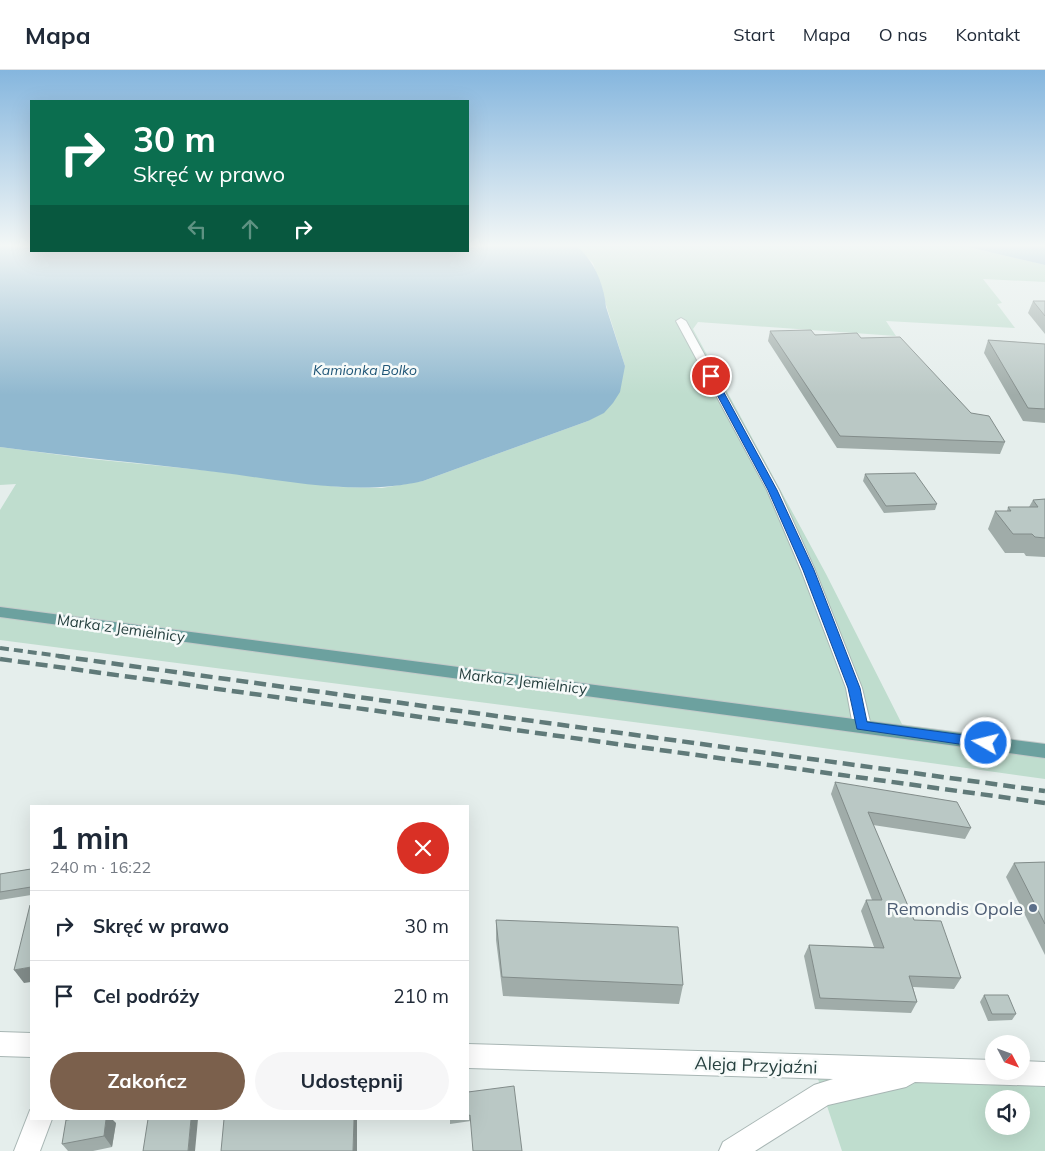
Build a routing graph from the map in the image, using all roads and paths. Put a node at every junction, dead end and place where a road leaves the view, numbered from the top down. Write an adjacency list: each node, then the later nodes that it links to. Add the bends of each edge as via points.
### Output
1 (681, 321): 3 (street, via 773,490 854,688)
2 (0, 612): 3 (main road, Marka z Jemielnicy)
3 (862, 726): 4 (main road, Marka z Jemielnicy)
4 (1045, 750)
5 (0, 1044): 6 (street)
6 (30, 1045)
7 (469, 1056): 8 (street, Aleja Przyjaźni)
8 (926, 1070): 9 (street, Aleja Przyjaźni); 12 (street, via 823,1094)
9 (1045, 1074)
10 (39, 1120): 11 (street)
11 (28, 1151)
12 (732, 1151)

